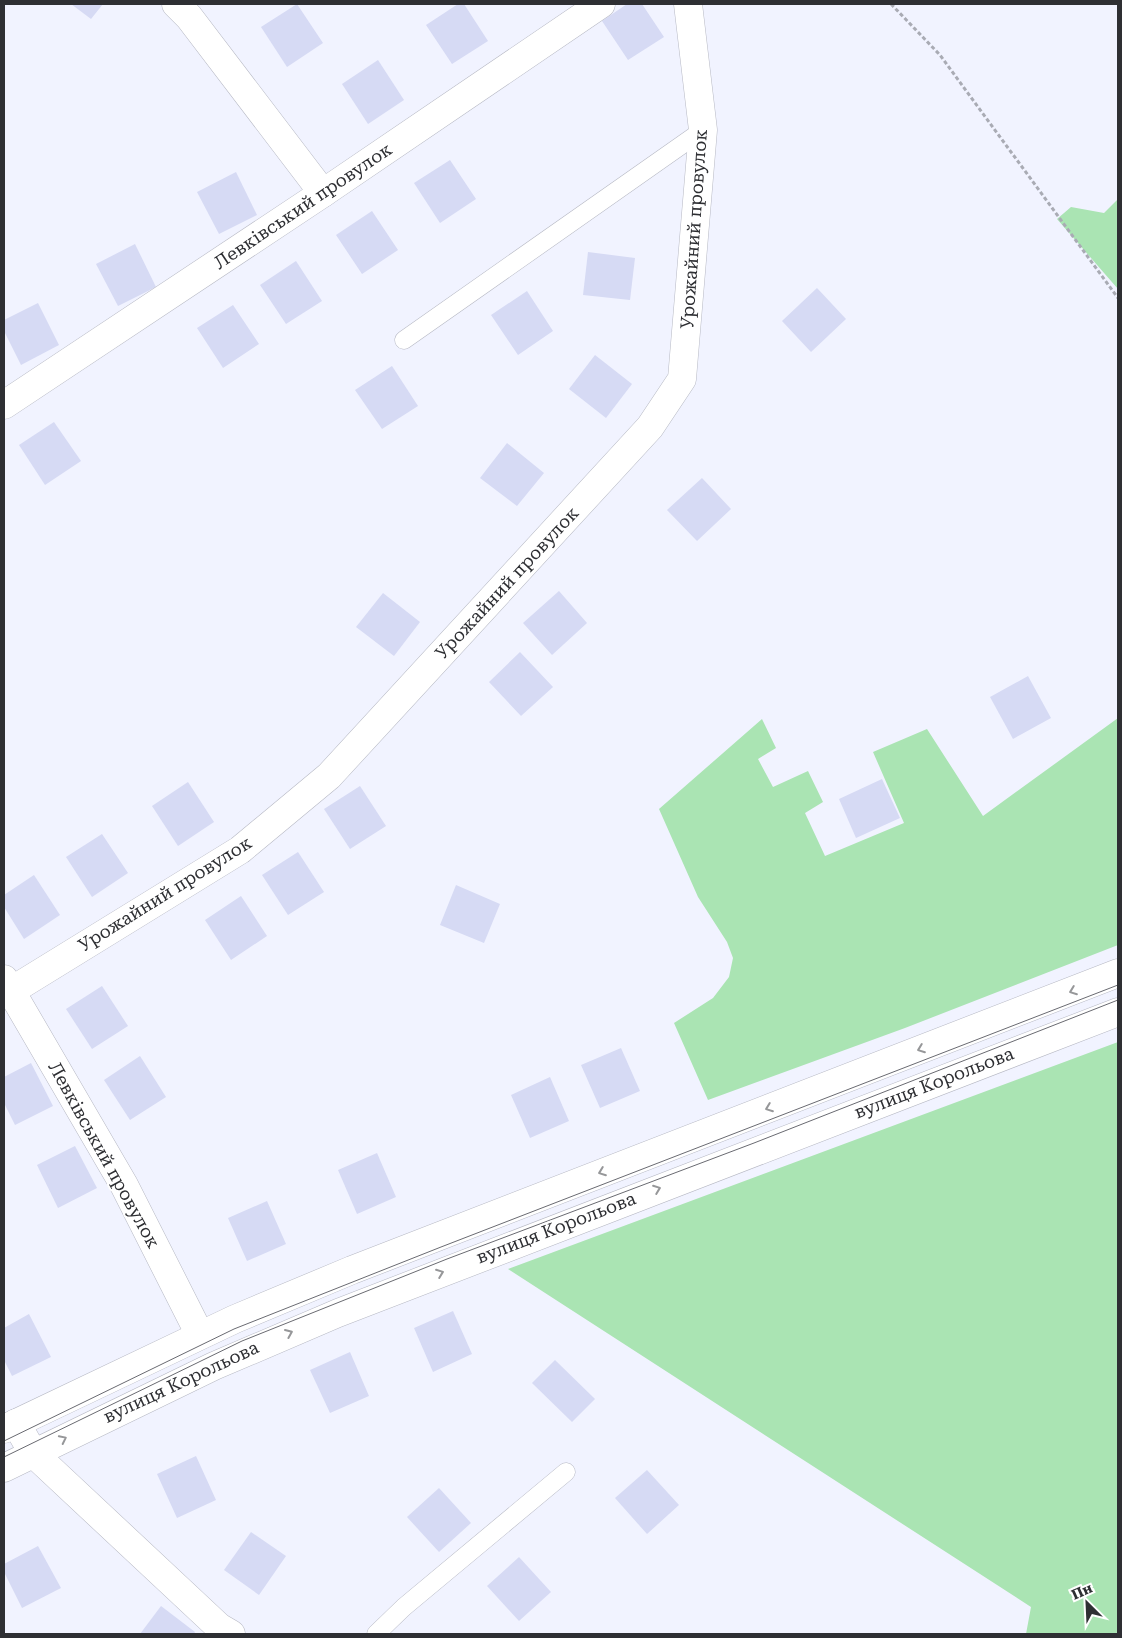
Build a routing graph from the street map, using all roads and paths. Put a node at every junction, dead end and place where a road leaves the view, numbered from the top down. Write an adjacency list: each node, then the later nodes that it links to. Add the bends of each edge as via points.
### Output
1 (176, 4): 6 (street)
2 (601, 4): 6 (street, Левківський провулок)
3 (688, 4): 5 (street, Урожайний провулок)
4 (891, 4): 7 (path, via 940,55)
5 (703, 130): 8 (lane); 11 (street, Урожайний провулок, via 682,379 650,427 328,776 240,850)
6 (323, 193): 9 (street, Левківський провулок)
7 (1118, 298)
8 (404, 340)
9 (4, 405)
10 (1118, 973): 13 (street, вулиця Корольова, one-way to 13, via 437,1236)
11 (7, 985): 13 (street, Левківський провулок, via 124,1185)
12 (1118, 1012): 15 (street, вулиця Корольова, one-way to 12, via 214,1366 338,1313)
13 (200, 1334): 14 (street, вулиця Корольова)
14 (10, 1426): 15 (street)
15 (33, 1453): 16 (street, вулиця Корольова); 18 (street)
16 (4, 1468)
17 (566, 1472): 19 (lane)
18 (221, 1632)
19 (376, 1634)

